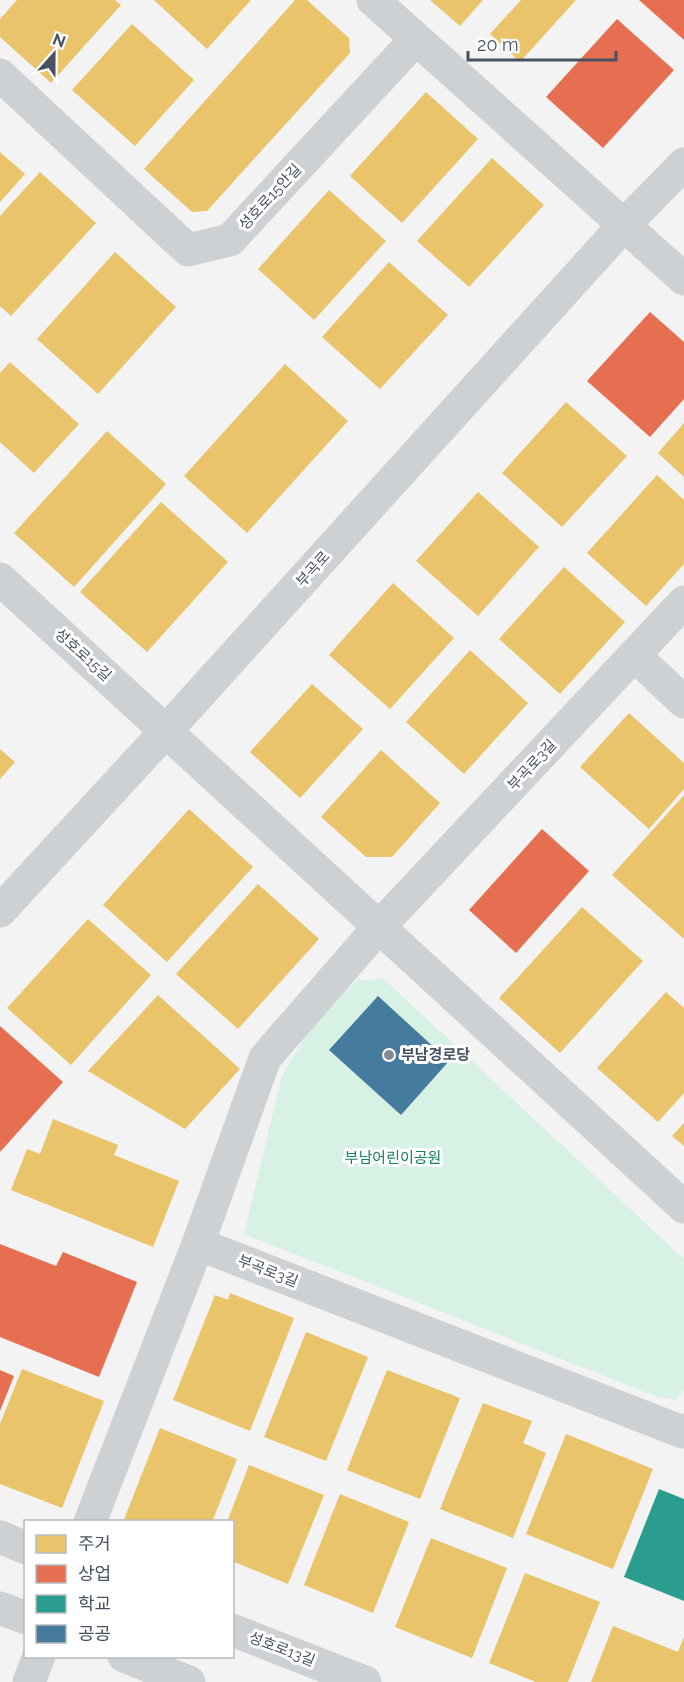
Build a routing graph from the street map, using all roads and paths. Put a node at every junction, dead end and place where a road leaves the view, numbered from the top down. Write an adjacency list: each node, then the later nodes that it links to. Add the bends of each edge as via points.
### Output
1 (374, 0): 2 (street)
2 (416, 39): 3 (street, 성호로15안길, via 230,240 188,250); 5 (street)
3 (0, 75)
4 (684, 164): 5 (street, 부곡로)
5 (624, 225): 6 (street); 11 (street, 부곡로)
6 (684, 279)
7 (0, 579): 11 (street, 성호로15길)
8 (684, 602): 9 (street, 부곡로3길)
9 (634, 656): 10 (street); 13 (street, 부곡로3길)
10 (684, 702)
11 (166, 731): 12 (street, 부곡로); 13 (street)
12 (0, 911)
13 (379, 927): 14 (street); 15 (street, 부곡로3길, via 265,1058)
14 (684, 1207)
15 (198, 1244): 16 (street, 부곡로3길); 17 (street)
16 (684, 1430)
17 (90, 1520)
18 (0, 1537): 19 (street)
19 (24, 1547)
20 (0, 1608): 21 (street)
21 (24, 1617)
22 (234, 1631): 27 (street, 성호로13길)
23 (38, 1658): 25 (street)
24 (129, 1658): 26 (street)
25 (29, 1682)
26 (189, 1682)
27 (365, 1682)

